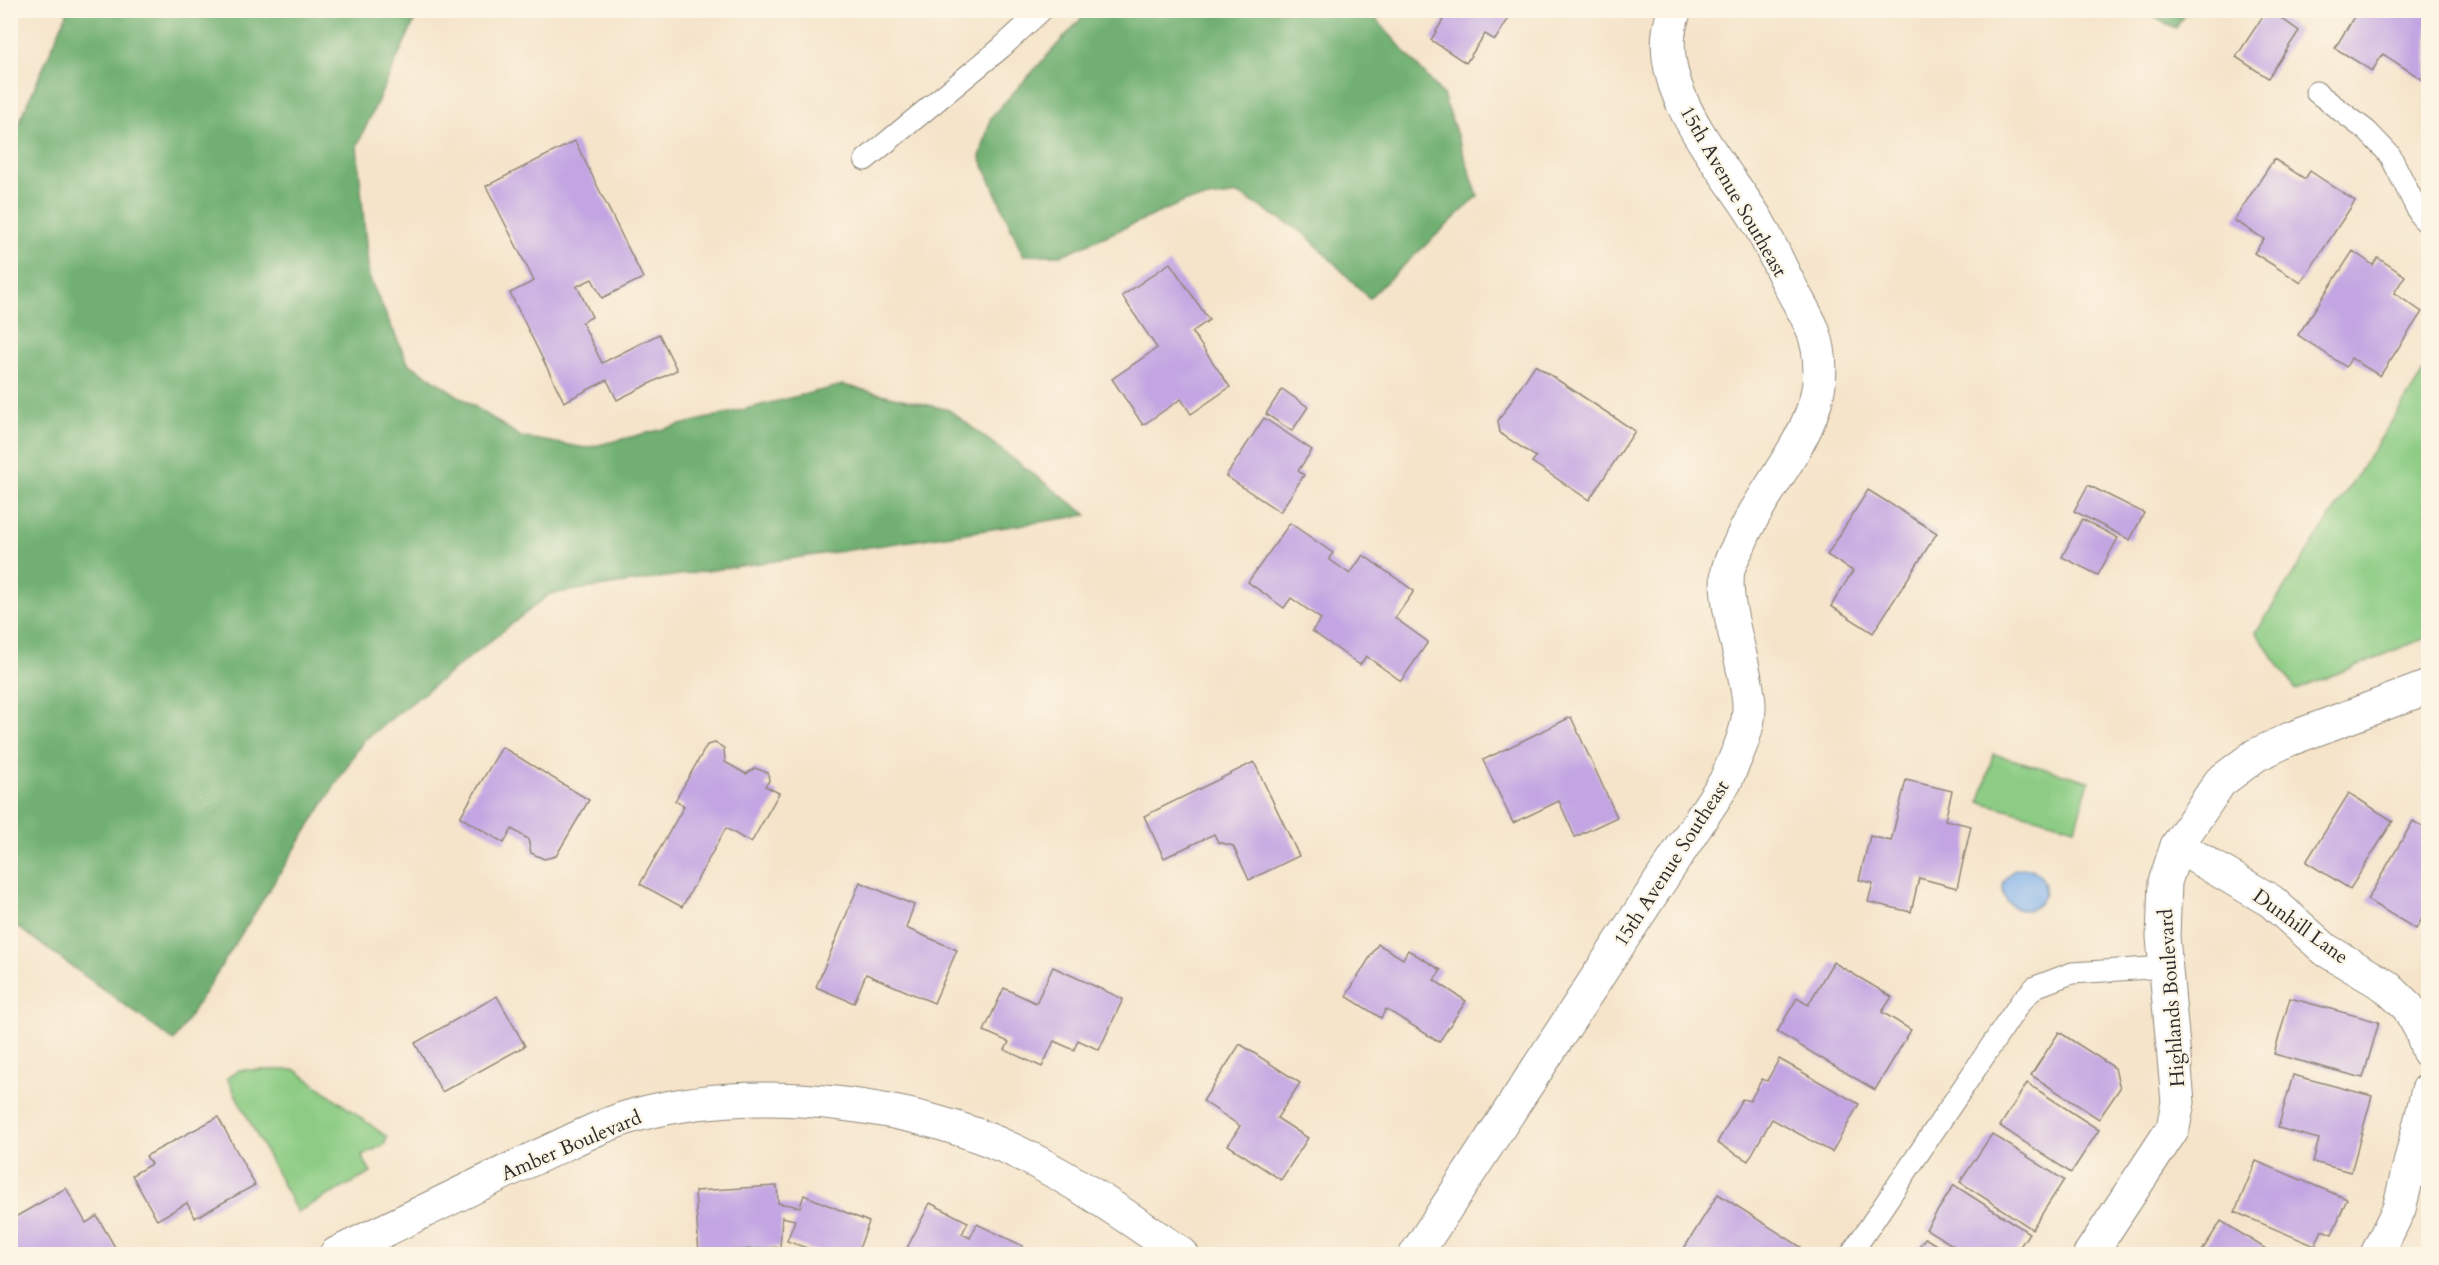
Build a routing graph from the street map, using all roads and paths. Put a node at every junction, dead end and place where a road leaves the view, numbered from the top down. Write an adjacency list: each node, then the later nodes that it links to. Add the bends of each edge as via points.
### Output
1 (1042, 10): 4 (lane)
2 (1675, 10): 13 (street, 15th Avenue Southeast, via 1667,48 1675,86 1695,127 1756,219 1813,331 1820,371 1817,401 1810,423 1745,529 1728,570 1749,705 1743,740 1725,782)
3 (2316, 92): 5 (lane, via 2367,131 2390,155)
4 (865, 160)
5 (2428, 224)
6 (2428, 687): 7 (street, Highlands Boulevard, via 2256,755 2220,782)
7 (2177, 846): 8 (street, Highlands Boulevard, via 2165,882); 9 (street, Dunhill Lane, via 2271,901 2326,950 2386,986 2408,1006)
8 (2166, 967): 14 (lane, via 2072,973 2035,987); 15 (street, Highlands Boulevard, via 2178,1102 2173,1128)
9 (2428, 1051)
10 (2427, 1103): 16 (street, via 2399,1209)
11 (336, 1254): 12 (street, Amber Boulevard, via 487,1180 634,1115 710,1104 793,1099 887,1111 986,1139 1079,1186)
12 (1182, 1254)
13 (1416, 1254)
14 (1851, 1254)
15 (2090, 1254)
16 (2377, 1254)

